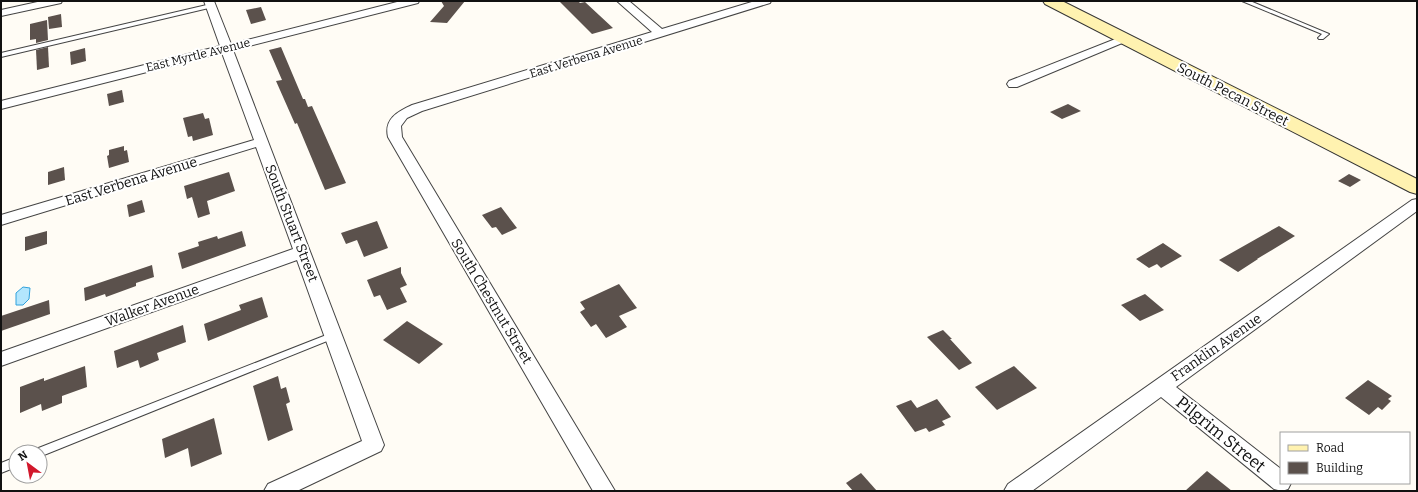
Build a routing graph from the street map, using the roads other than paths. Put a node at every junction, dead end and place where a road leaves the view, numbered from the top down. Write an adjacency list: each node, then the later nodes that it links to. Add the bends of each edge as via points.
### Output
1 (57, 1): 9 (street)
2 (414, 1): 7 (street, East Myrtle Avenue)
3 (622, 1): 10 (street)
4 (766, 1): 10 (street, East Verbena Avenue)
5 (1050, 1): 11 (street, South Pecan Street)
6 (1245, 1): 12 (lane, via 1326,34)
7 (393, 3): 13 (street, East Myrtle Avenue)
8 (210, 4): 13 (street, South Stuart Street); 14 (lane)
9 (1, 13)
10 (662, 34): 17 (street, East Verbena Avenue)
11 (1123, 38): 15 (street); 19 (street, South Pecan Street)
12 (1321, 38)
13 (228, 48): 16 (street, East Myrtle Avenue); 18 (street, South Stuart Street)
14 (1, 55)
15 (1013, 84)
16 (1, 105)
17 (405, 113): 30 (street, South Chestnut Street, via 392,129 395,136)
18 (260, 142): 21 (street, East Verbena Avenue); 22 (street, South Stuart Street)
19 (1417, 187)
20 (1417, 204): 25 (street, Franklin Avenue)
21 (1, 220)
22 (302, 252): 23 (street, South Stuart Street); 24 (street, Walker Avenue)
23 (334, 335): 26 (lane); 29 (street, South Stuart Street, via 374,445)
24 (1, 359)
25 (1161, 386): 27 (street, Pilgrim Street); 31 (street, Franklin Avenue)
26 (48, 449)
27 (1280, 480)
28 (1284, 484): 32 (street, Pilgrim Street)
29 (275, 491)
30 (604, 491)
31 (1015, 491)
32 (1292, 491)

